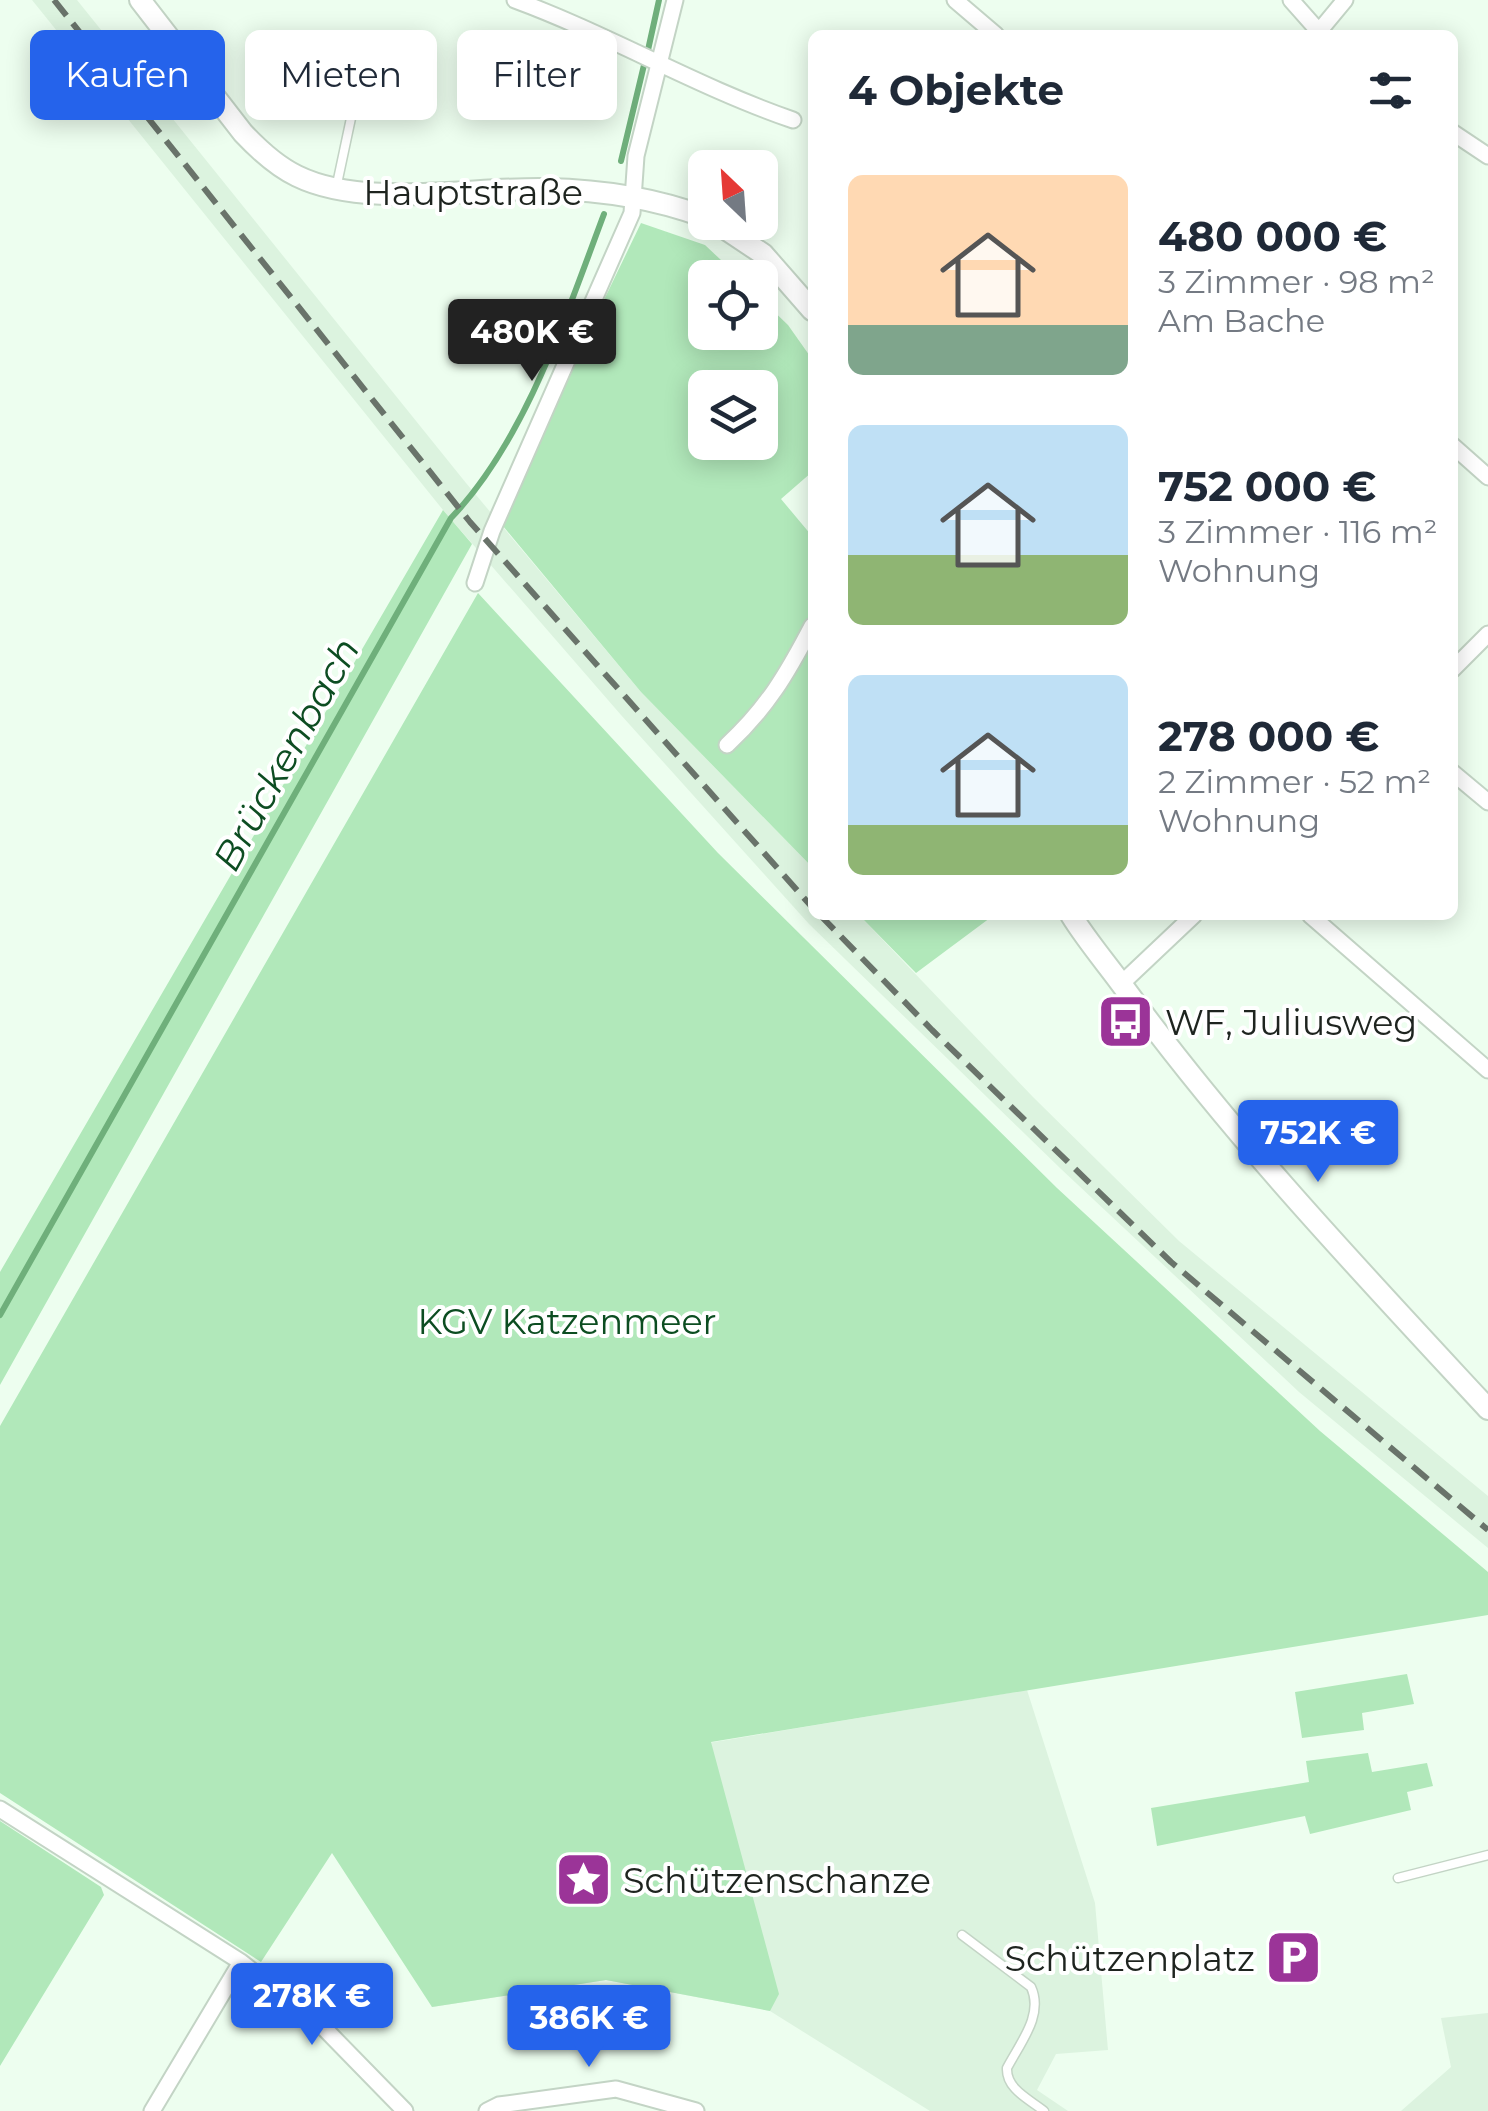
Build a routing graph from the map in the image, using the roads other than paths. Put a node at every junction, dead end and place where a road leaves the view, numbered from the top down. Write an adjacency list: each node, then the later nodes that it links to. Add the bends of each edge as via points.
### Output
1 (140, 0): 16 (street, Hauptstraße, via 261,152 297,176)
2 (515, 0): 7 (street)
3 (674, 0): 11 (street)
4 (955, 0): 8 (street)
5 (1290, 0): 9 (street)
6 (1346, 0): 10 (street)
7 (553, 7): 11 (street)
8 (990, 30)
9 (1316, 30)
10 (1322, 30)
11 (658, 66): 13 (street); 17 (street, via 636,156)
12 (351, 120): 16 (lane)
13 (794, 120)
14 (1458, 136): 15 (street)
15 (1488, 156)
16 (336, 189): 17 (street, Hauptstraße)
17 (634, 196): 18 (street, Hauptstraße); 23 (street, via 632,214)
18 (688, 213)
19 (741, 240): 20 (street)
20 (808, 306)
21 (1458, 450): 22 (street)
22 (1488, 477)
23 (474, 583)
24 (808, 634): 27 (street, via 782,685)
25 (1488, 634): 26 (street)
26 (1458, 665)
27 (727, 745)
28 (1458, 777): 29 (street)
29 (1488, 802)
30 (1074, 920): 33 (street)
31 (1189, 920): 33 (street)
32 (1316, 920): 34 (street)
33 (1121, 984): 35 (street, via 1233,1126)
34 (1488, 1070)
35 (1488, 1409)
36 (0, 1810): 40 (street)
37 (1488, 1855): 38 (lane)
38 (1398, 1878)
39 (962, 1936): 45 (lane, via 1031,1987 1037,2011 1006,2076)
40 (241, 1962): 41 (street); 42 (street, via 324,2028)
41 (152, 2111)
42 (405, 2111)
43 (487, 2111): 44 (street, via 616,2089)
44 (696, 2111)
45 (1044, 2111)

